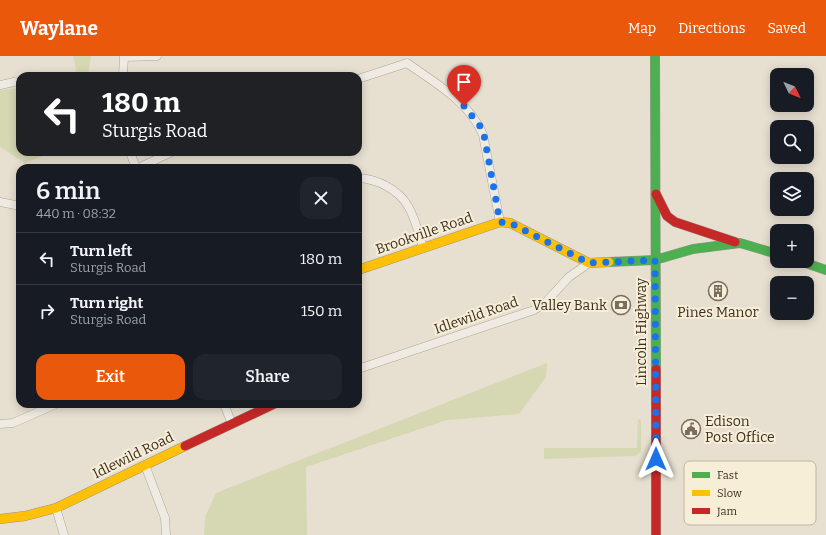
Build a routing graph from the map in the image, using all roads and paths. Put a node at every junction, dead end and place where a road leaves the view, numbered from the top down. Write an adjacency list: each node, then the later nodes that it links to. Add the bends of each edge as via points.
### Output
1 (157, 56): 3 (street)
2 (655, 56): 12 (street, Lincoln Highway)
3 (124, 57): 5 (street)
4 (409, 59): 6 (street); 15 (street, via 456,98 480,126 484,135)
5 (123, 72)
6 (362, 77)
7 (14, 82): 8 (street)
8 (0, 85)
9 (163, 156): 10 (street)
10 (146, 164)
11 (362, 179): 17 (street, via 387,186 399,195 408,206)
12 (654, 189): 16 (street, via 667,216 675,222); 19 (street, Lincoln Highway)
13 (0, 202): 14 (street)
14 (16, 205)
15 (500, 222): 17 (street, Brookville Road); 20 (street, via 510,223)
16 (740, 243): 18 (street); 19 (street, via 693,249)
17 (423, 247): 22 (street, Brookville Road)
18 (770, 252)
19 (655, 260): 20 (street); 35 (street, Lincoln Highway)
20 (589, 263): 24 (street, Idlewild Road, via 569,277 534,310)
21 (814, 266): 23 (street)
22 (362, 269)
23 (826, 270)
24 (362, 368)
25 (47, 408): 28 (street, via 13,423)
26 (226, 408): 29 (street)
27 (266, 408): 29 (street, Idlewild Road)
28 (0, 424)
29 (232, 424): 30 (street, Idlewild Road)
30 (145, 464): 31 (street, Idlewild Road); 34 (street, via 165,518)
31 (56, 508): 32 (street, Idlewild Road); 33 (street)
32 (0, 519)
33 (64, 535)
34 (166, 535)
35 (656, 535)

